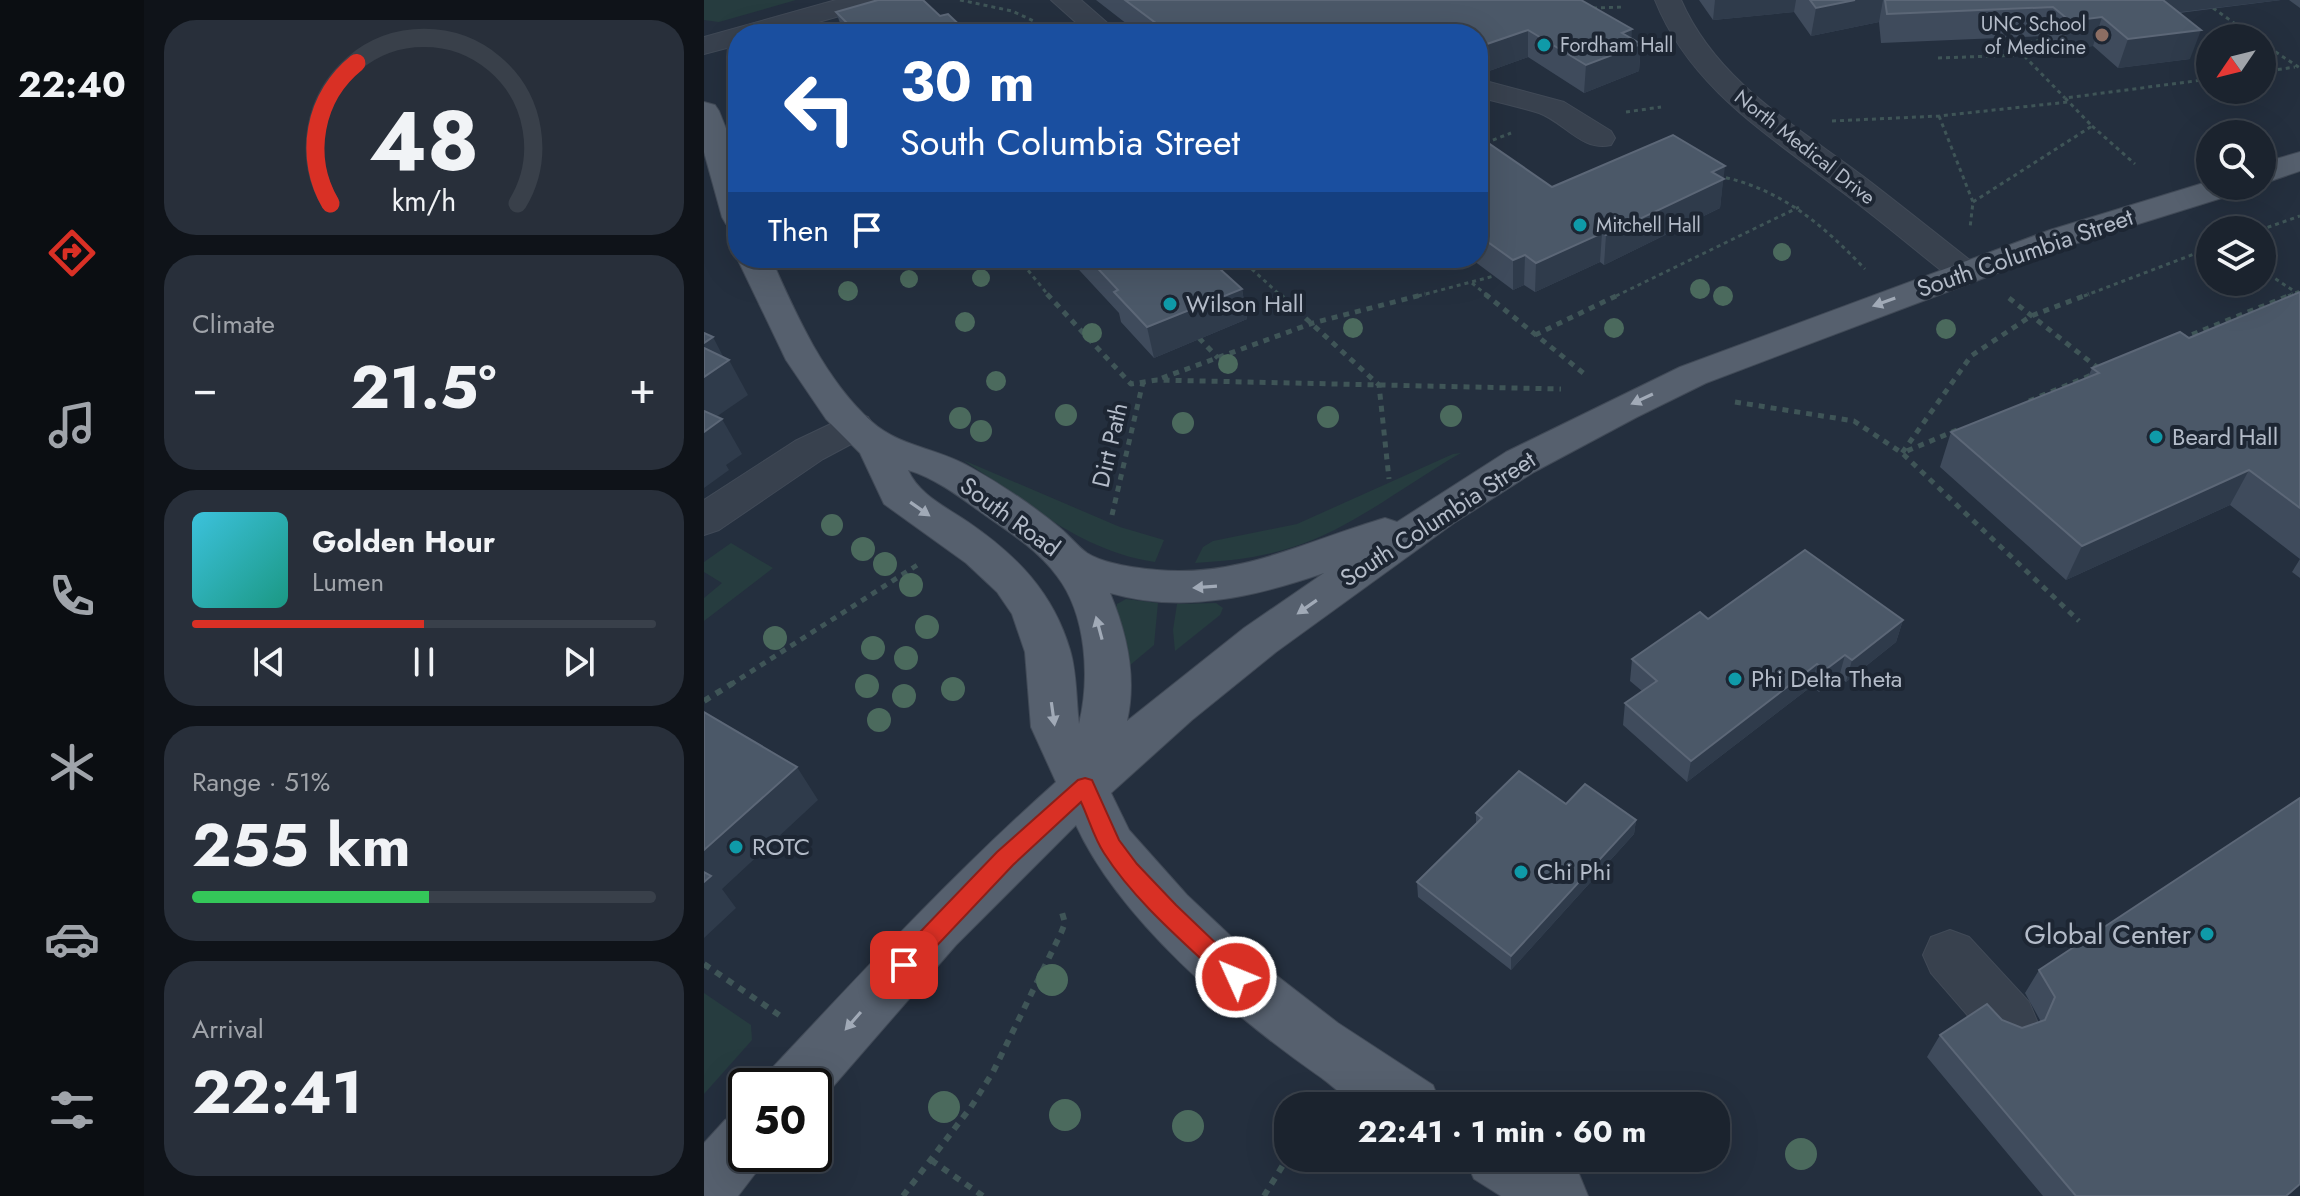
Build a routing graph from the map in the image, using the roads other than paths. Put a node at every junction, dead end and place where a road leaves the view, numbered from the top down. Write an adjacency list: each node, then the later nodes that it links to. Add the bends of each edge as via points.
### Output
1 (866, 0): 4 (street)
2 (1064, 0): 5 (street)
3 (1668, 0): 16 (street, North Medical Drive, via 1692,45 1725,84)
4 (781, 24)
5 (1094, 24)
6 (728, 39): 7 (street)
7 (704, 46)
8 (1488, 91): 10 (street, via 1553,108)
9 (704, 111): 13 (main road)
10 (1600, 138)
11 (2300, 161): 12 (main road)
12 (2276, 169)
13 (728, 182)
14 (2196, 196): 16 (main road, South Columbia Street)
15 (759, 268): 17 (main road, South Road, via 803,355 840,411)
16 (1964, 272): 18 (main road, South Columbia Street, one-way to 18, via 1693,375 1520,462)
17 (866, 436): 19 (street, via 796,458); 20 (main road, South Road, via 938,466 994,501); 21 (main road, South Road, one-way to 21, via 898,494 981,552 1032,609 1048,652 1055,727)
18 (1439, 513): 20 (main road, one-way to 20, via 1264,578 1211,587 1136,585); 21 (main road, South Columbia Street, one-way to 21, via 1260,640)
19 (704, 520)
20 (1072, 564): 21 (main road, South Road, one-way to 20, via 1108,691 1098,619)
21 (1085, 786): 24 (main road, South Columbia Street, one-way to 24, via 937,928); 25 (main road, via 1111,846 1168,912 1236,977)
22 (1950, 955): 23 (street)
23 (2009, 1021)
24 (811, 1068)
25 (1391, 1092)
26 (728, 1162): 28 (main road)
27 (1518, 1172): 29 (main road)
28 (704, 1189)
29 (1557, 1196)

